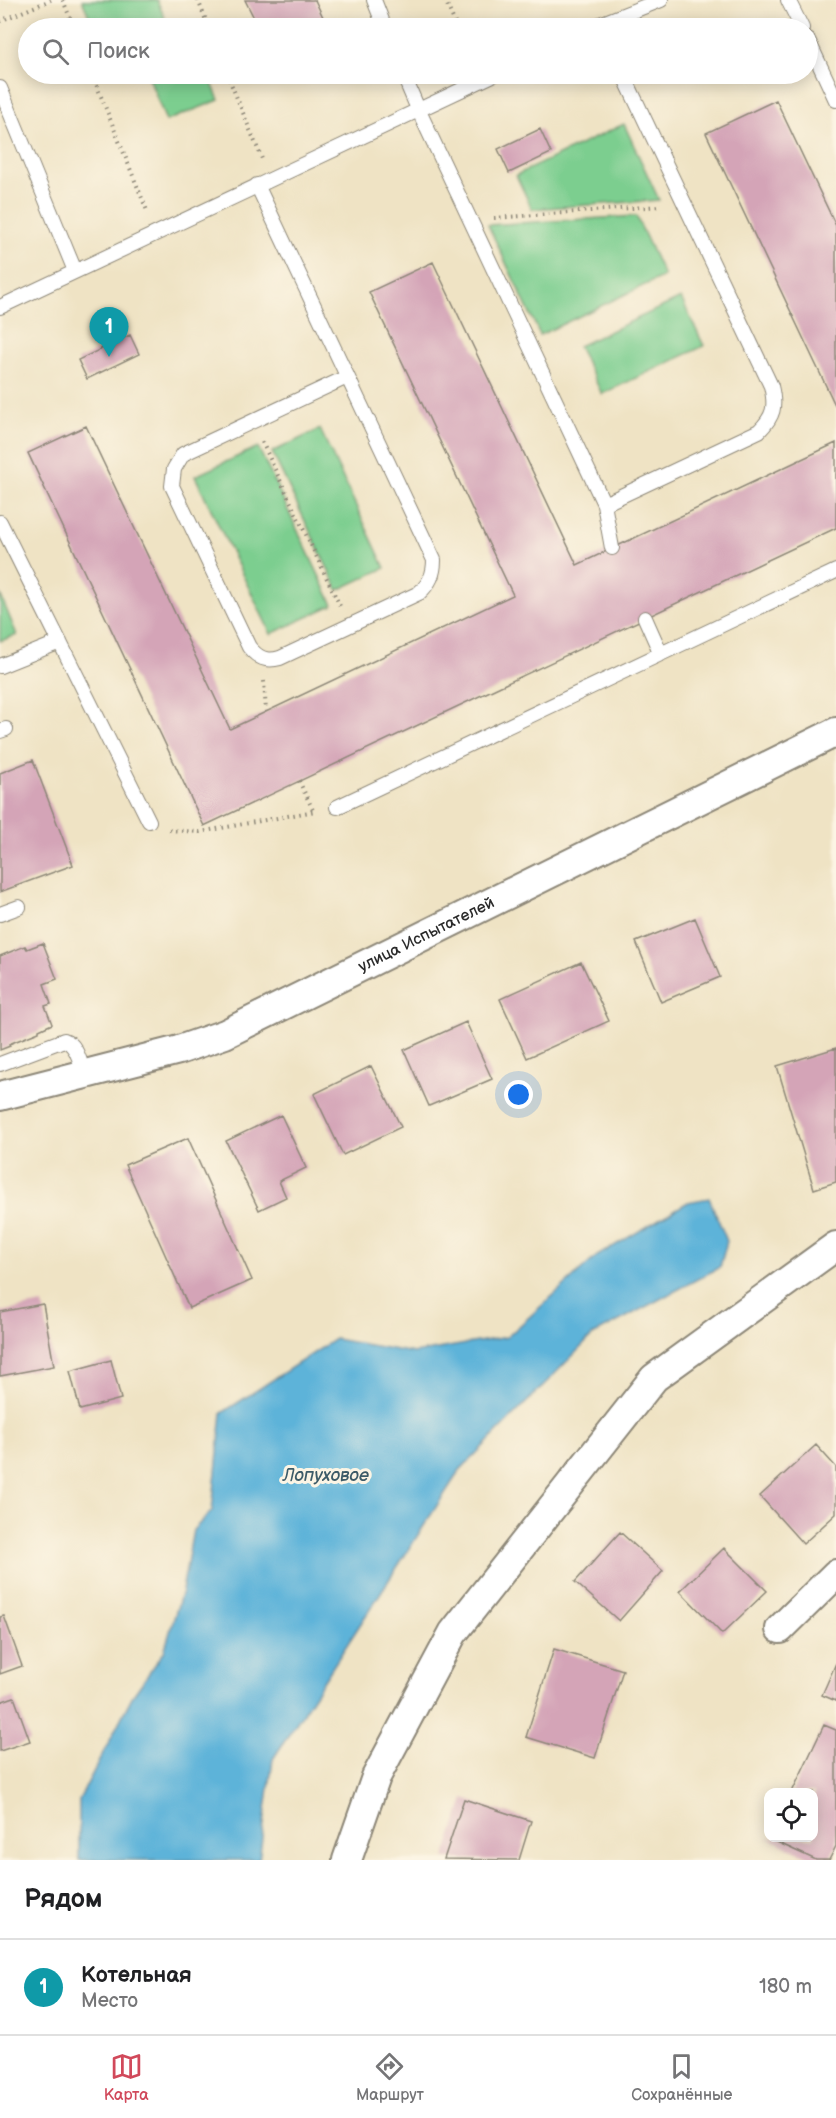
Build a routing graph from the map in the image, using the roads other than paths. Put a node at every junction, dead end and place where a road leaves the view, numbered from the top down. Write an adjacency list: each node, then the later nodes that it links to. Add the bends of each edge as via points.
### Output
1 (374, 0): 4 (lane)
2 (661, 0): 5 (lane)
3 (788, 0): 6 (lane)
4 (381, 18)
5 (618, 18)
6 (797, 18)
7 (818, 63): 12 (lane)
8 (407, 84): 13 (lane)
9 (473, 84): 13 (lane)
10 (628, 84): 18 (lane, via 774,399 769,420 759,431)
11 (0, 88): 15 (lane)
12 (836, 100)
13 (418, 109): 14 (lane); 18 (lane)
14 (256, 185): 15 (lane); 17 (lane)
15 (75, 272): 16 (lane)
16 (0, 307)
17 (347, 377): 17 (lane, via 183,454 174,469 172,486 249,647 263,659 280,658 419,593 434,571 434,560)
18 (604, 504): 20 (lane)
19 (0, 522): 23 (lane)
20 (612, 548)
21 (836, 571): 24 (lane)
22 (645, 618): 24 (lane)
23 (60, 642): 25 (lane); 28 (lane)
24 (661, 654): 27 (lane)
25 (0, 666)
26 (836, 732): 32 (street, улица Испытателей, via 240,1028 179,1050)
27 (337, 807)
28 (149, 821)
29 (18, 907): 30 (lane)
30 (0, 914)
31 (0, 1064): 32 (lane, via 64,1041 74,1048)
32 (85, 1075): 33 (street, улица Испытателей)
33 (0, 1096)
34 (836, 1246): 37 (street, via 654,1378 453,1633 375,1777)
35 (836, 1574): 36 (street)
36 (780, 1629)
37 (347, 1860)

